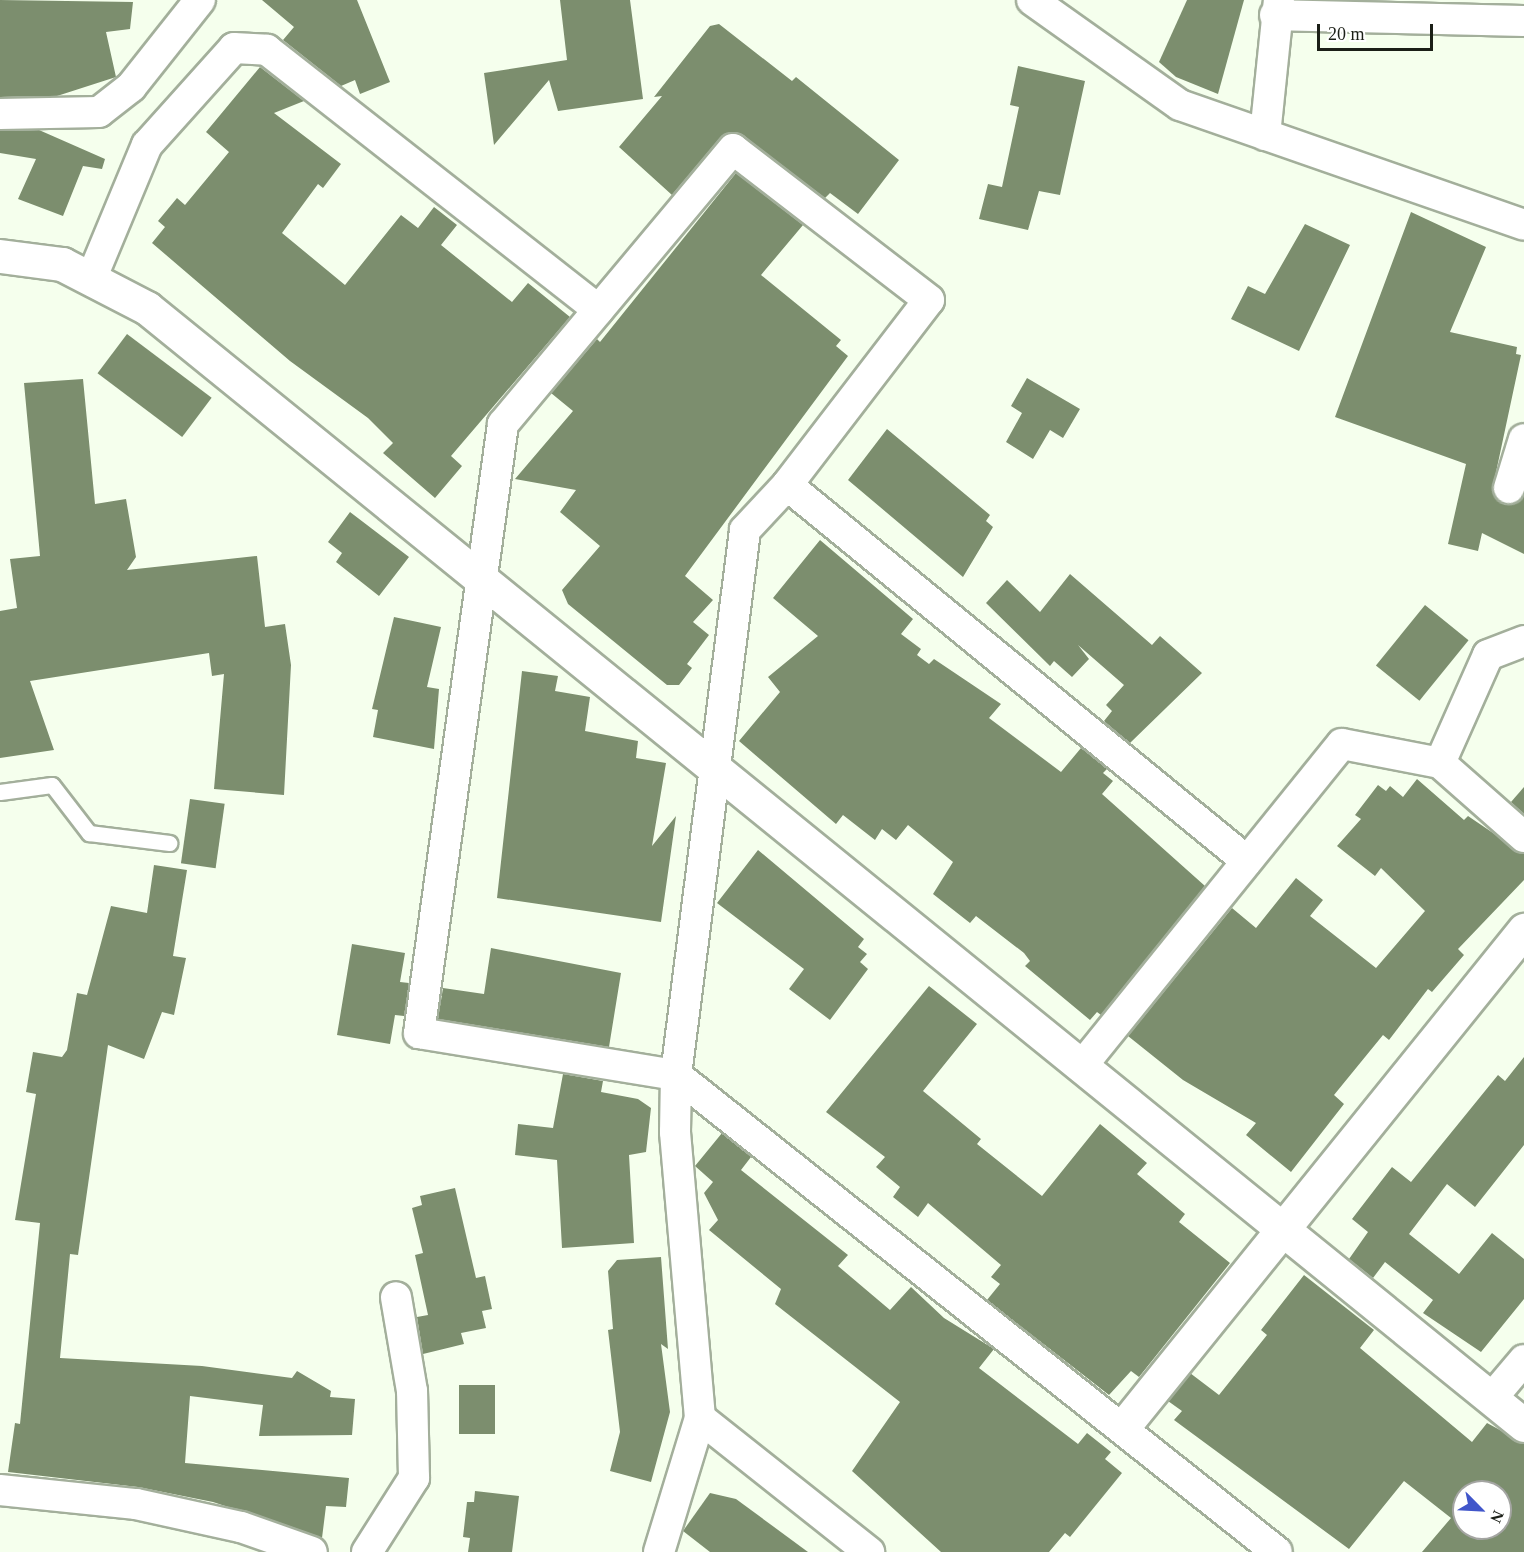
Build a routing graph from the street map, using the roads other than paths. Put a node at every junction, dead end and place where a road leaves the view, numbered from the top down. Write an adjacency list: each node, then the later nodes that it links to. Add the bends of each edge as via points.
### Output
1 (200, 0): 5 (street, via 131,87 99,112)
2 (1032, 0): 6 (street, via 1180,105)
3 (1277, 7): 4 (street); 6 (street)
4 (1524, 21)
5 (0, 114)
6 (1265, 135): 7 (street)
7 (1524, 225)
8 (0, 256): 9 (street, via 62,264)
9 (92, 277): 10 (street, via 147,145 234,48 267,50); 14 (street, via 147,308)
10 (598, 310): 12 (street, via 733,149 928,300); 14 (street, via 503,424)
11 (1524, 439): 13 (street)
12 (787, 485): 17 (street, via 745,530); 21 (street)
13 (1509, 488)
14 (478, 579): 17 (street); 24 (street, via 419,1033)
15 (1524, 641): 16 (street, via 1488,655)
16 (1440, 763): 19 (street); 21 (street, via 1342,744)
17 (715, 769): 23 (street); 24 (street)
18 (0, 792): 20 (lane, via 52,785 89,833)
19 (1524, 837)
20 (168, 843)
21 (1247, 861): 23 (street)
22 (1524, 930): 25 (street)
23 (1081, 1067): 25 (street)
24 (676, 1075): 29 (street, via 675,1132); 31 (street)
25 (1282, 1230): 28 (street); 31 (street)
26 (396, 1297): 34 (street, via 412,1392 414,1478)
27 (1524, 1360): 28 (street)
28 (1491, 1399): 30 (street)
29 (700, 1418): 35 (street); 36 (street)
30 (1524, 1425)
31 (1123, 1427): 37 (street)
32 (0, 1490): 33 (street, via 136,1504 240,1527)
33 (312, 1552)
34 (367, 1552)
35 (658, 1552)
36 (869, 1552)
37 (1277, 1552)

